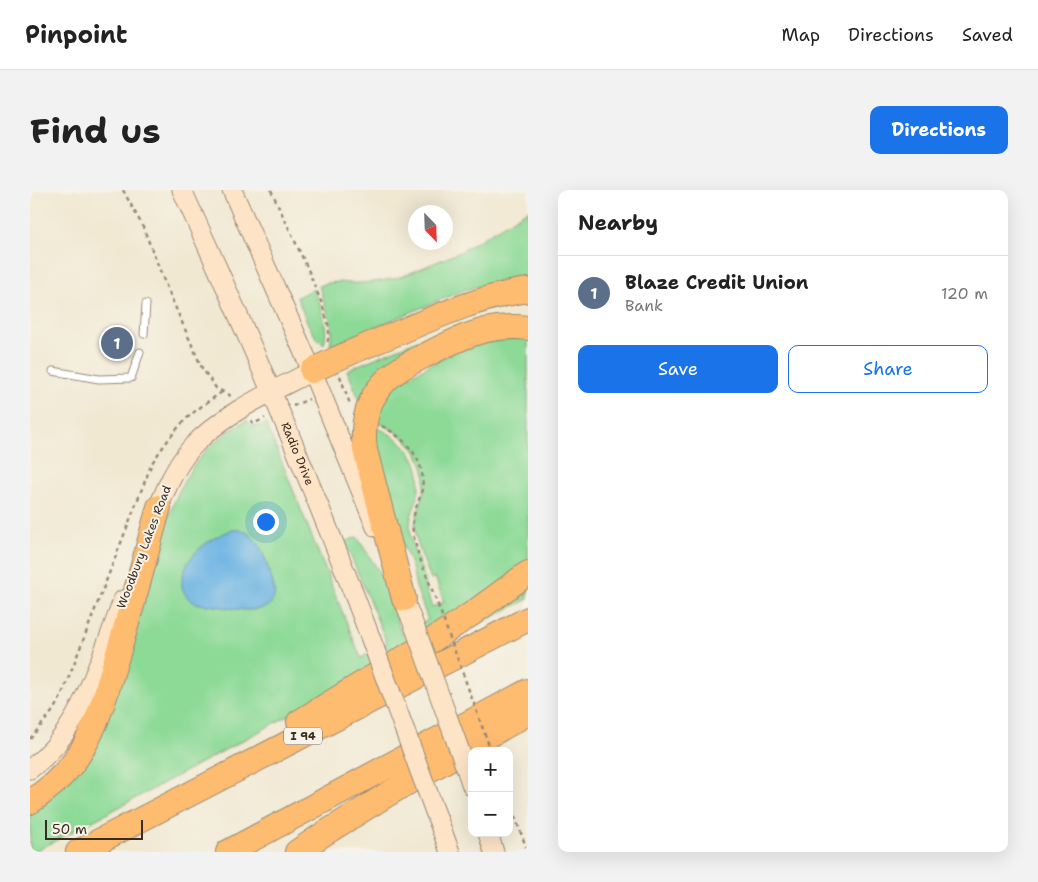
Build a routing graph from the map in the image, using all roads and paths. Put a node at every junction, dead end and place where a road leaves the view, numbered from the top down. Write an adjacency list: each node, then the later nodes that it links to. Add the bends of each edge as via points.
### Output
1 (123, 190): 13 (path, via 143,227 202,368)
2 (182, 190): 14 (main road, Radio Drive)
3 (232, 190): 12 (main road)
4 (271, 190): 10 (path, via 322,304 329,327 327,345)
5 (528, 290): 10 (highway, via 463,306)
6 (146, 304): 8 (lane)
7 (528, 328): 16 (highway, via 484,330 408,364 379,389)
8 (144, 334)
9 (140, 352): 11 (lane, via 131,378 100,379)
10 (333, 360): 12 (highway); 16 (path, via 355,419)
11 (53, 370)
12 (312, 371): 14 (main road, Woodbury Lakes Road); 19 (main road)
13 (222, 392): 15 (path); 23 (path, via 198,409 170,436 152,463 61,697)
14 (271, 393): 17 (main road, Woodbury Lakes Road, via 230,416 196,443 173,474); 34 (main road, Radio Drive, bridge, via 375,650)
15 (236, 399)
16 (365, 421): 19 (highway, via 366,456); 24 (path, bridge, via 398,435 419,462 422,489 413,531)
17 (159, 507): 25 (main road, Woodbury Lakes Road, via 78,712 58,743); 27 (highway, via 96,722 68,768)
18 (528, 573): 29 (highway, via 406,658)
19 (404, 599): 26 (main road, bridge)
20 (528, 619): 29 (highway, I 94)
21 (528, 691): 32 (highway)
22 (528, 713): 33 (highway, via 388,794)
23 (30, 739)
24 (490, 747)
25 (30, 770)
26 (468, 776)
27 (30, 802)
28 (513, 812): 36 (path)
29 (120, 831): 31 (highway, I 94)
30 (489, 837): 35 (main road)
31 (78, 852)
32 (228, 852)
33 (297, 852)
34 (450, 852)
35 (494, 852)
36 (528, 852)

